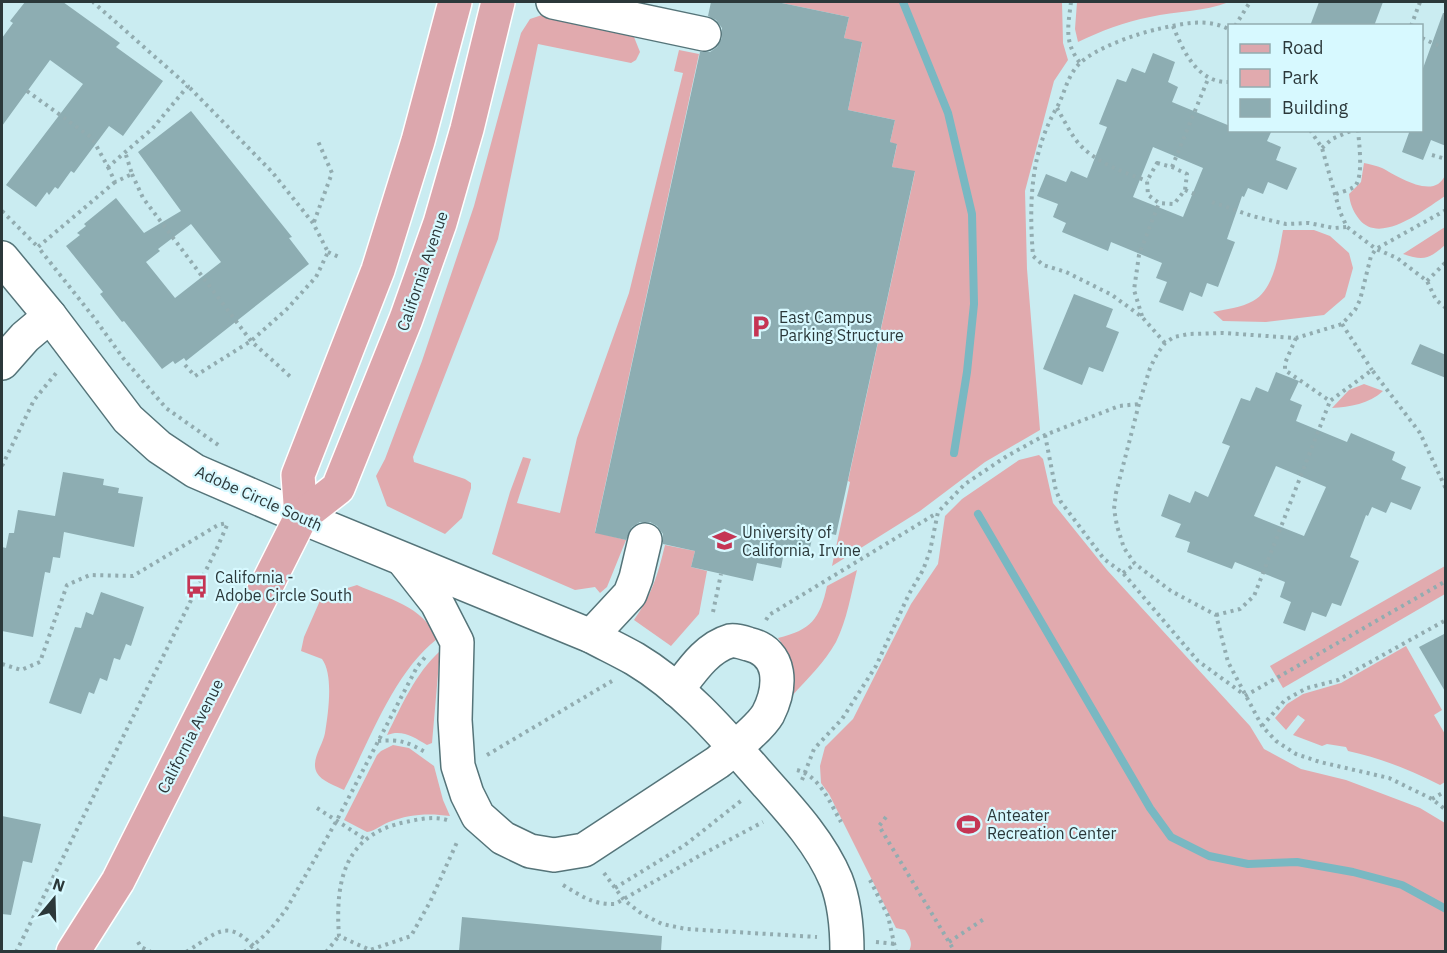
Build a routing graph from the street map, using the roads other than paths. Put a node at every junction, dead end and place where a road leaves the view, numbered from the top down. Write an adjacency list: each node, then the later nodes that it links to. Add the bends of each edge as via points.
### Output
1 (455, 2): 8 (main road, via 378,270 298,475)
2 (498, 2): 8 (main road, California Avenue, via 440,223 406,319 338,488)
3 (553, 2): 4 (street)
4 (704, 34)
5 (2, 258): 6 (street, Adobe Circle South)
6 (50, 316): 7 (street); 8 (street, Adobe Circle South, via 128,419 159,447 195,471)
7 (2, 363)
8 (301, 517): 10 (street, Adobe Circle South); 15 (main road, California Avenue, via 118,881)
9 (645, 540): 11 (street, via 630,594)
10 (403, 559): 11 (street, Adobe Circle South); 13 (street, via 437,603 457,642 455,720 446,761 478,816 503,838 530,851 554,855 584,850)
11 (591, 636): 12 (street, Adobe Circle South, via 637,660)
12 (677, 690): 13 (street); 13 (street, via 715,647 732,640 753,645 768,656 778,672 778,691 766,717)
13 (735, 747): 14 (street, via 822,852 845,911)
14 (847, 944)
15 (78, 949)

